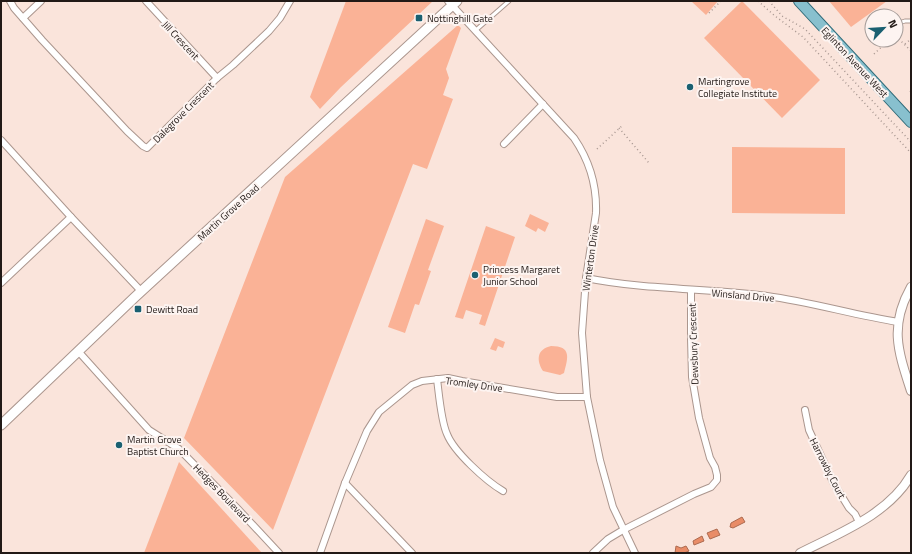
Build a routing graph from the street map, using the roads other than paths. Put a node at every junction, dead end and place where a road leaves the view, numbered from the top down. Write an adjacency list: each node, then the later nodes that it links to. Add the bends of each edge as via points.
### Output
1 (10, 1): 8 (street, Dalegrove Crescent)
2 (41, 1): 8 (street)
3 (146, 1): 10 (street, Jill Crescent)
4 (290, 1): 10 (street, Dalegrove Crescent, via 269,30)
5 (509, 1): 9 (lane)
6 (799, 1): 12 (main road, Eglinton Avenue West)
7 (452, 3): 9 (street, Winterton Drive); 20 (main road, Martin Grove Road)
8 (23, 18): 10 (street, Dalegrove Crescent, via 127,131 147,148)
9 (475, 31): 11 (street, Winterton Drive)
10 (217, 78)
11 (543, 104): 14 (street); 16 (street, Winterton Drive, via 580,147 592,176 596,193 596,213)
12 (911, 122)
13 (2, 142): 15 (street)
14 (504, 144)
15 (71, 217): 17 (street); 20 (street)
16 (586, 278): 19 (street, Winsland Drive); 25 (street, Winterton Drive, via 582,333)
17 (1, 283)
18 (911, 287): 21 (street)
19 (691, 290): 21 (street, Winsland Drive, via 792,299); 32 (street, Dewsbury Crescent, via 692,377 699,418 717,480 711,487)
20 (141, 291): 22 (main road, Martin Grove Road)
21 (898, 322): 24 (street, via 900,358)
22 (78, 351): 27 (main road, Martin Grove Road); 33 (street, Hedges Boulevard, via 149,430 179,449)
23 (437, 379): 25 (street, Tromley Drive, via 448,378 557,397); 29 (street, Tromley Drive, via 412,385 379,412 367,431); 30 (street, via 446,434 464,458 492,485)
24 (911, 391)
25 (588, 397): 32 (street, Winterton Drive, via 600,460 613,507)
26 (805, 410): 31 (street, Harrowby Court, via 809,430 833,482)
27 (1, 425)
28 (911, 475): 31 (street, via 892,499)
29 (345, 483): 34 (street, Tromley Drive); 35 (street)
30 (503, 491)
31 (860, 522): 38 (street)
32 (623, 530): 36 (street); 37 (street, Winterton Drive)
33 (279, 553)
34 (320, 553)
35 (412, 553)
36 (593, 553)
37 (635, 553)
38 (800, 553)

